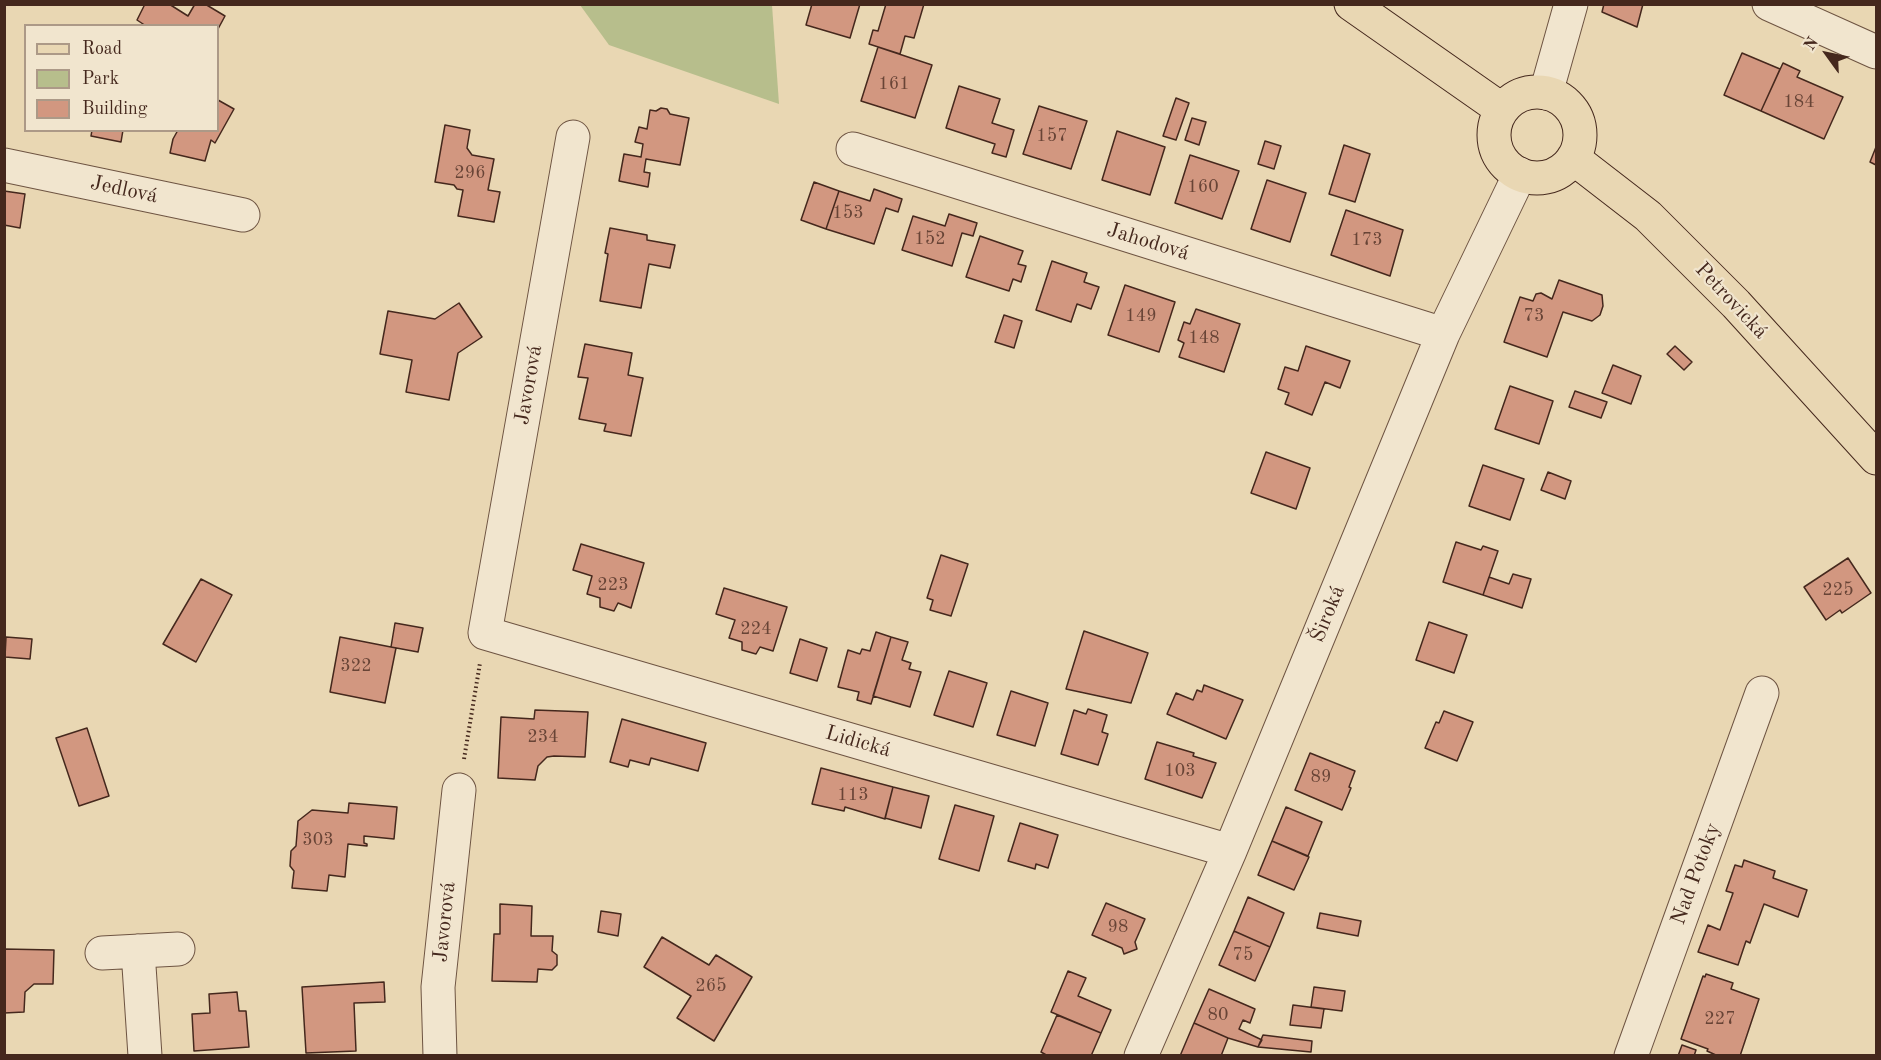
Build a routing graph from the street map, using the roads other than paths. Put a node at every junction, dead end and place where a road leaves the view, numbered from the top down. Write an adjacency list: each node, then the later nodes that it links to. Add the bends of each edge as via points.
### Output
1 (1351, 4): 6 (main road)
2 (1571, 4): 5 (street)
3 (1769, 4): 4 (street)
4 (1876, 52)
5 (1546, 93): 6 (main road, via 1530,92 1514,98); 9 (main road, via 1562,99 1573,111 1579,126 1579,142)
6 (1502, 109): 11 (main road, via 1494,127 1495,146 1504,163)
7 (573, 137): 15 (street, Javorová)
8 (853, 150): 13 (street, Jahodová)
9 (1573, 158): 11 (main road, via 1550,176); 14 (main road, Petrovická, via 1656,224 1736,304)
10 (4, 165): 12 (street, Jedlová)
11 (1520, 174): 13 (street, Široká)
12 (243, 215)
13 (1443, 334): 18 (street, Široká)
14 (1876, 458)
15 (485, 633): 18 (street, Lidická)
16 (1762, 693): 25 (street, Nad Potoky)
17 (459, 790): 23 (street, Javorová, via 438,987)
18 (1230, 851): 24 (street, Široká)
19 (178, 949): 20 (street)
20 (138, 951): 21 (street); 22 (street)
21 (102, 953)
22 (145, 1056)
23 (440, 1056)
24 (1141, 1056)
25 (1631, 1056)

